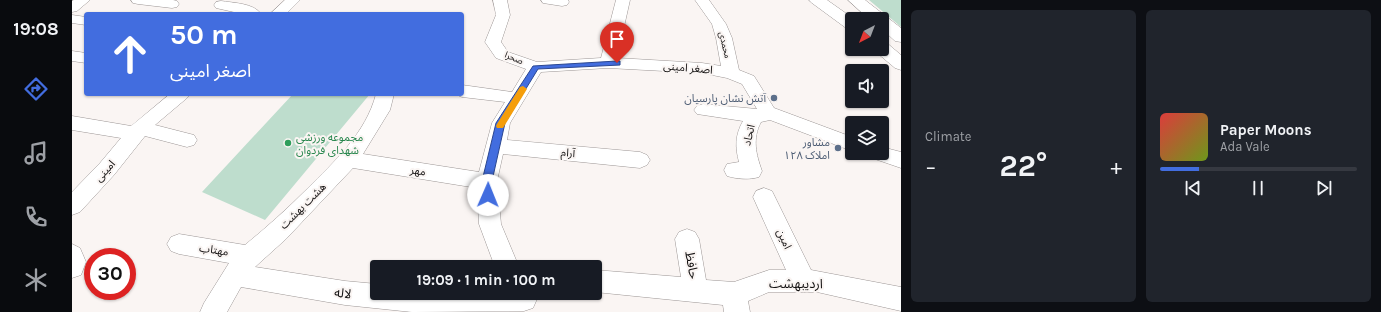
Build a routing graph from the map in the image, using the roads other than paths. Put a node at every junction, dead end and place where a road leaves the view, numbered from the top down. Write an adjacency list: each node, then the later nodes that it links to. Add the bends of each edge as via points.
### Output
1 (83, 0): 14 (street)
2 (138, 0): 12 (street)
3 (293, 0): 16 (street)
4 (500, 0): 29 (street, صحرا, via 504,15 493,42 502,55)
5 (548, 0): 11 (street)
6 (623, 0): 27 (street)
7 (702, 0): 30 (street, محمدی, via 719,24)
8 (817, 0): 20 (highway)
9 (827, 0): 18 (highway)
10 (856, 0): 17 (highway)
11 (562, 2)
12 (172, 4)
13 (221, 5): 15 (street)
14 (72, 8)
15 (250, 12)
16 (279, 12)
17 (871, 12)
18 (845, 16)
19 (72, 18): 21 (street)
20 (845, 20)
21 (84, 21)
22 (889, 27): 23 (highway)
23 (901, 37)
24 (889, 54): 28 (highway)
25 (72, 56): 26 (street)
26 (84, 58)
27 (608, 62): 29 (street, اصغر امینی); 30 (street, اصغر امینی, via 702,68)
28 (901, 64)
29 (536, 67): 34 (street)
30 (731, 73): 36 (street, اصغر امینی, via 748,80 768,112)
31 (464, 91): 34 (street)
32 (179, 96): 38 (street, امینی)
33 (385, 96): 43 (street, هشت بهشت, via 382,110)
34 (517, 98): 41 (street, via 501,123)
35 (703, 110): 36 (street)
36 (763, 115): 40 (street); 46 (street, اتحاد, via 748,125)
37 (72, 123): 38 (street)
38 (138, 131): 39 (street); 49 (street, امینی)
39 (186, 140)
40 (845, 142)
41 (495, 146): 44 (street, آرام); 47 (street)
42 (889, 156): 45 (street)
43 (349, 160): 47 (street, مهر); 54 (street, هشت بهشت)
44 (640, 160)
45 (901, 160)
46 (743, 170)
47 (487, 181): 53 (street, via 490,224)
48 (764, 197): 56 (street, امین)
49 (72, 206)
50 (687, 239): 58 (street, حافظ)
51 (179, 244): 54 (street, مهتاب)
52 (72, 255): 55 (street)
53 (504, 260)
54 (242, 265): 62 (street, لاله, via 344,293); 63 (street, هشت بهشت)
55 (72, 267)
56 (804, 281): 59 (street, اردیبهشت, via 817,281); 61 (street, اردیبهشت, via 769,281)
57 (602, 282): 58 (street, اردیبهشت)
58 (696, 291): 61 (street, اردیبهشت)
59 (901, 299)
60 (525, 301): 62 (street, لاله)
61 (736, 303)
62 (432, 307)
63 (213, 312)

